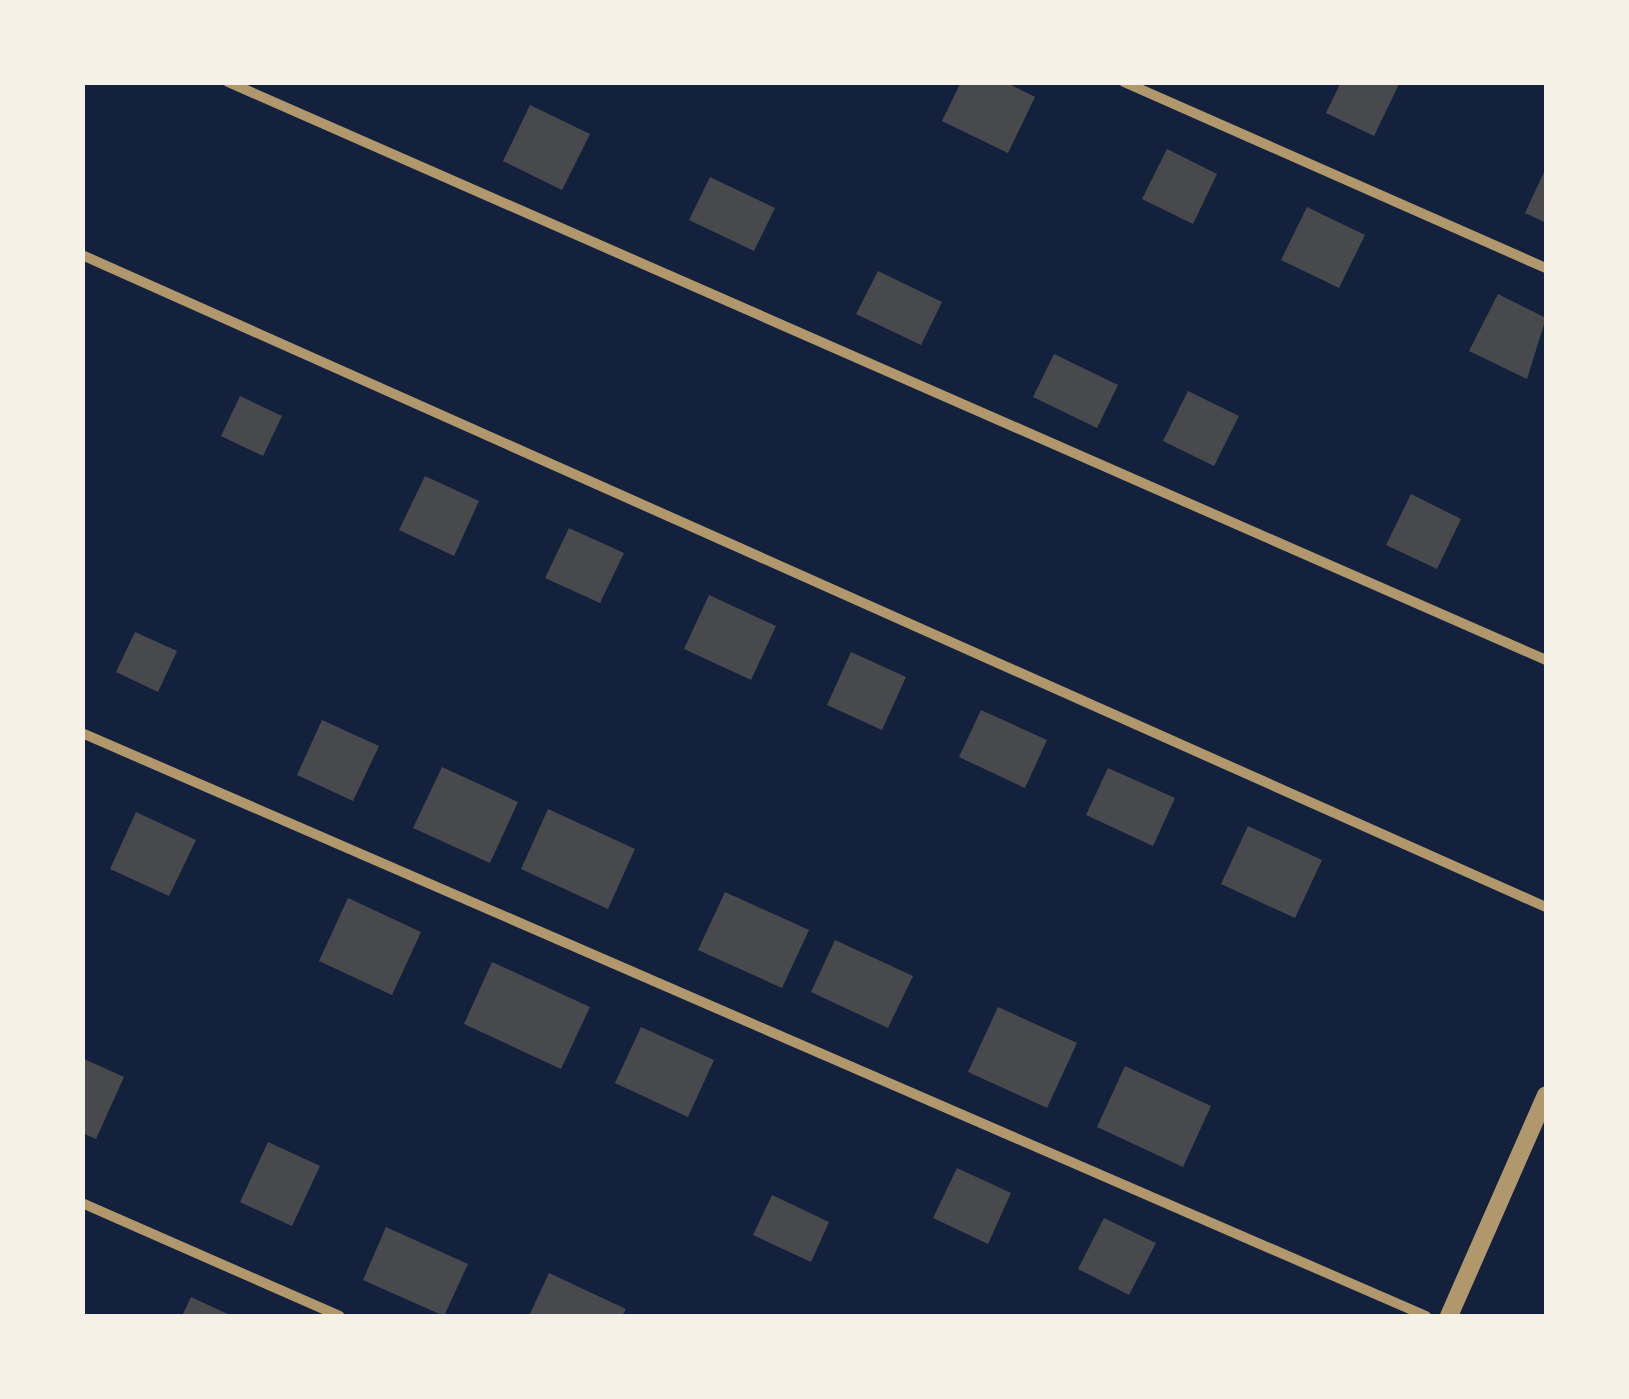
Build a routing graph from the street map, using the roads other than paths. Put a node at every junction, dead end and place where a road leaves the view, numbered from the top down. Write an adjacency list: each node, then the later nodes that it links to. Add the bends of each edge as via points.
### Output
1 (228, 82): 5 (street)
2 (1124, 82): 4 (street)
3 (82, 255): 7 (street)
4 (1546, 268)
5 (1546, 660)
6 (82, 734): 11 (street)
7 (1546, 906)
8 (1546, 1095): 12 (street)
9 (82, 1202): 10 (street)
10 (340, 1316)
11 (1426, 1316)
12 (1449, 1316)

